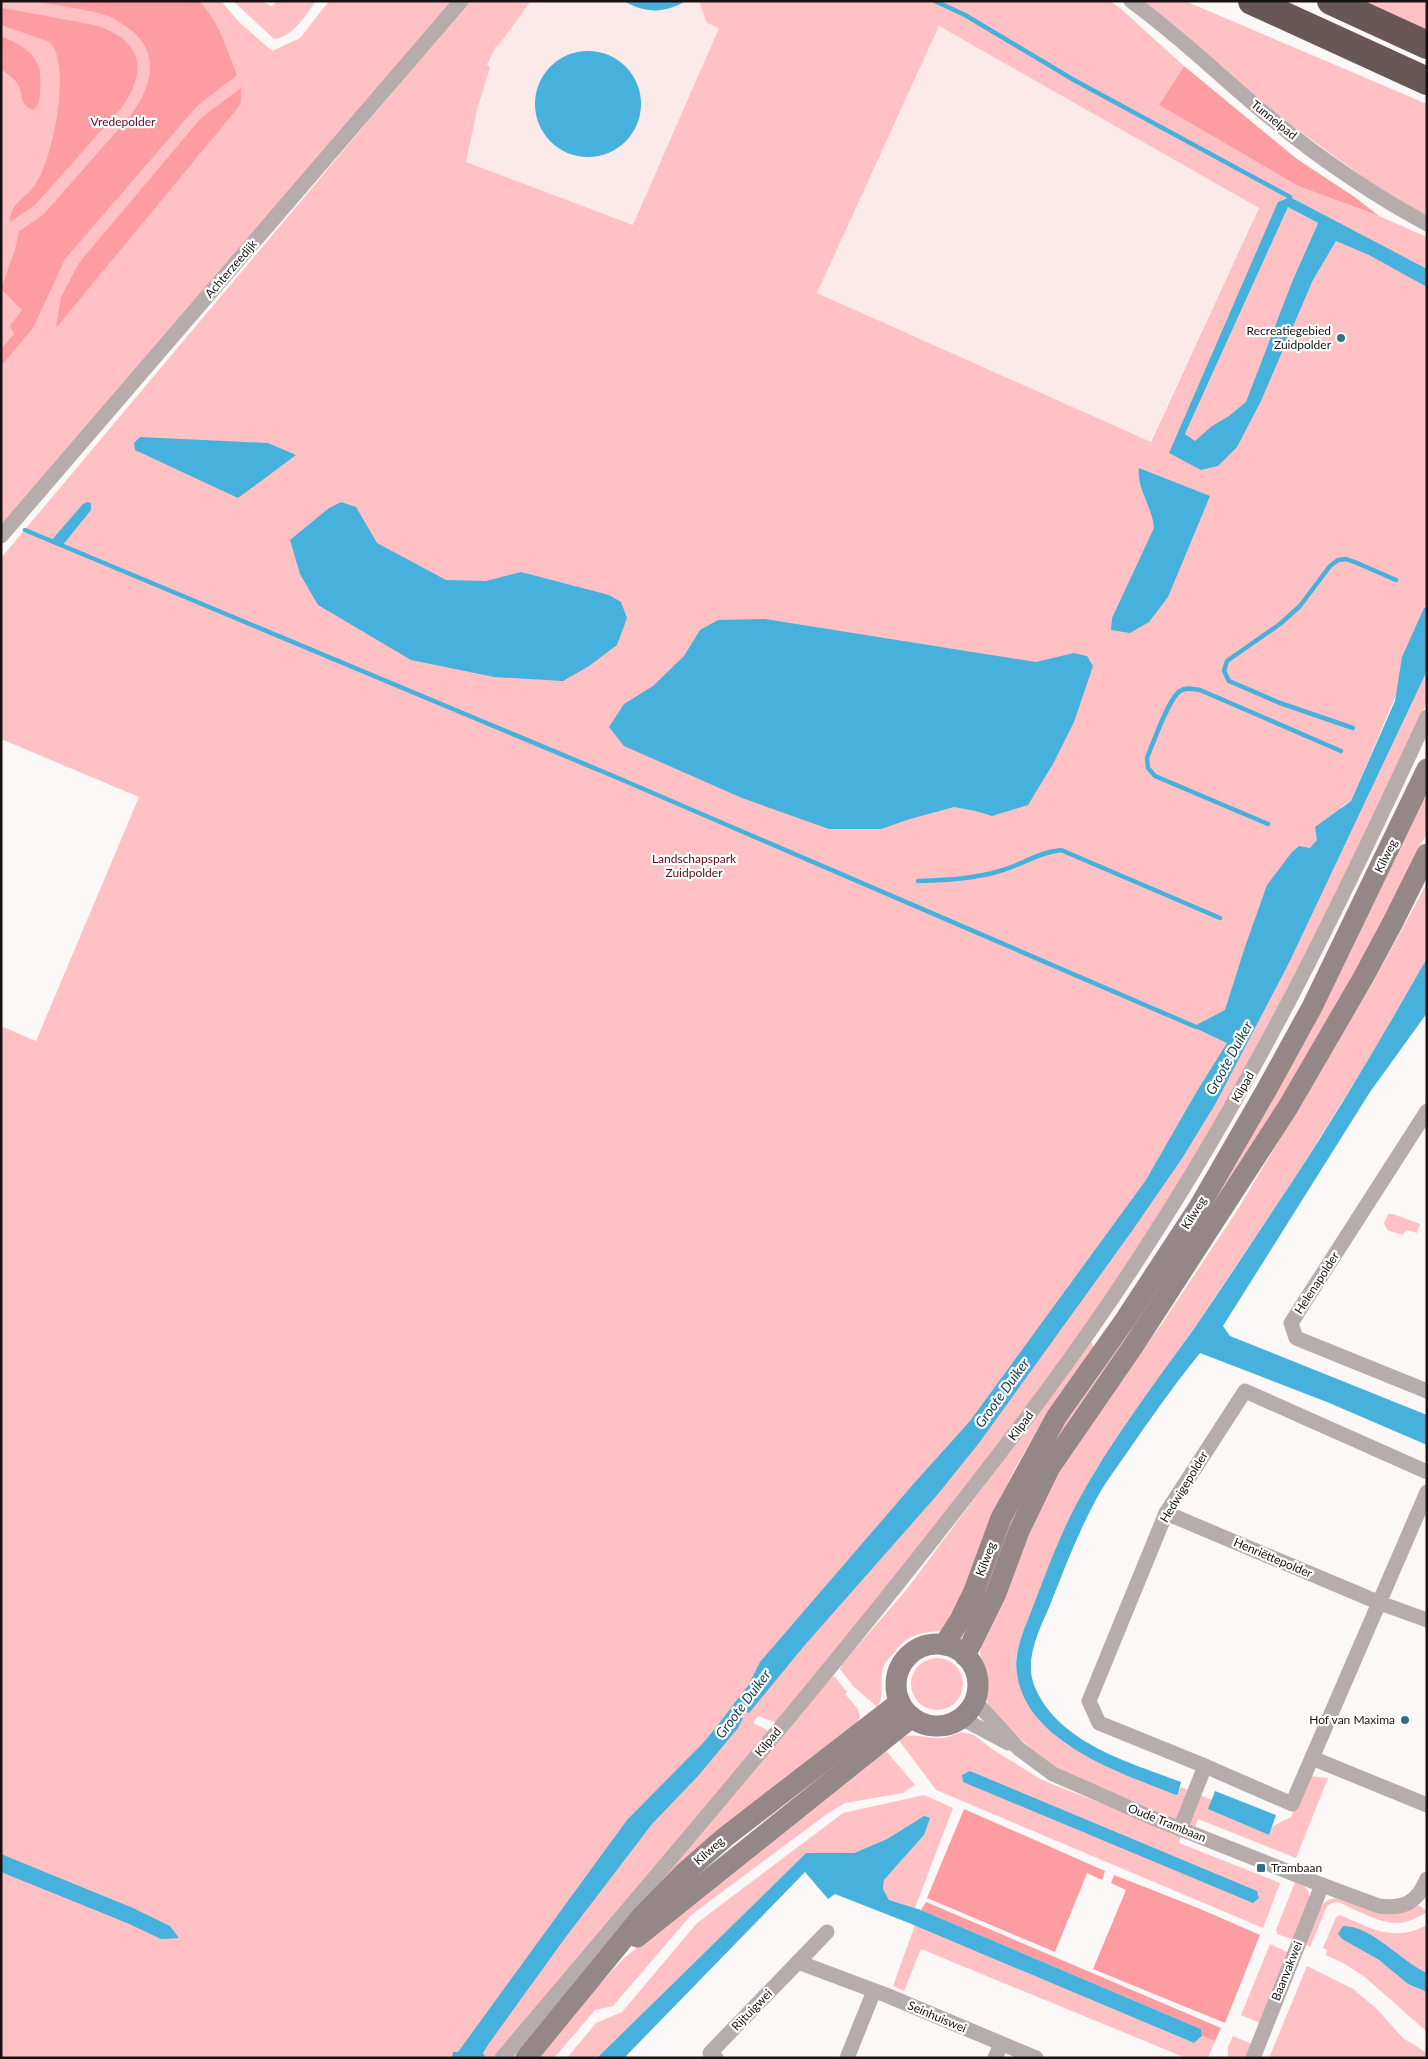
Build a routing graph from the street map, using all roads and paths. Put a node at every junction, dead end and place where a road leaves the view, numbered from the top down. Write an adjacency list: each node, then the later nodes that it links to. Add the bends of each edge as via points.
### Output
1 (461, 1): 8 (street, Achterzeedijk)
2 (1131, 1): 7 (street, Tunnelpad, via 1339,171)
3 (1252, 1): 6 (highway)
4 (1331, 1): 5 (highway)
5 (1427, 45)
6 (1427, 81)
7 (1427, 224)
8 (1, 536)
9 (1427, 718): 36 (street, Kilpad, via 1254,1068 1161,1224 1051,1386 838,1660)
10 (1427, 769): 19 (main road, Kilweg, via 1312,1007 1267,1089 1193,1215 1125,1320 1057,1416 1001,1518 974,1591)
11 (1427, 854): 20 (main road, Kilweg, via 1363,978 1288,1107 1134,1345 1050,1467 1019,1531 996,1594)
12 (1427, 1111): 13 (street, Helenapolder, via 1291,1323 1296,1338)
13 (1427, 1391)
14 (1427, 1472): 16 (street, Hedwigepolder, via 1245,1391)
15 (1427, 1492): 17 (street, Hedwigepolder)
16 (1166, 1513): 17 (street, Henriëttepolder); 26 (street, Hedwigepolder, via 1089,1701 1099,1723)
17 (1380, 1603): 18 (street, Henriëttepolder); 25 (street, Hedwigepolder)
18 (1427, 1620)
19 (944, 1645): 20 (main road); 22 (main road, via 918,1649 905,1660 897,1685)
20 (965, 1656): 21 (main road, via 976,1673)
21 (975, 1701): 23 (main road); 24 (street)
22 (906, 1709): 23 (main road, via 924,1723 936,1726); 37 (main road, Kilweg, via 626,1946 586,1985)
23 (961, 1718): 24 (street)
24 (1019, 1749): 28 (street, Oude Trambaan, via 1053,1774)
25 (1312, 1758): 26 (street, Hedwigepolder, via 1292,1804); 27 (street)
26 (1205, 1766): 28 (street)
27 (1427, 1805)
28 (1180, 1829): 30 (street, Oude Trambaan)
29 (1427, 1879): 31 (street)
30 (1322, 1885): 31 (street, Oude Trambaan, via 1379,1906 1393,1908); 41 (street, Baanvakwei)
31 (1422, 1902)
32 (827, 1932): 33 (street, Rijtuigwei)
33 (798, 1962): 34 (street); 38 (street, Rijtuigwei, via 710,2053)
34 (874, 1991): 35 (street, Seinhuiswei); 39 (street)
35 (998, 2051): 40 (street, Seinhuiswei)
36 (502, 2058)
37 (526, 2058)
38 (716, 2058)
39 (847, 2058)
40 (1036, 2058)
41 (1253, 2058)

